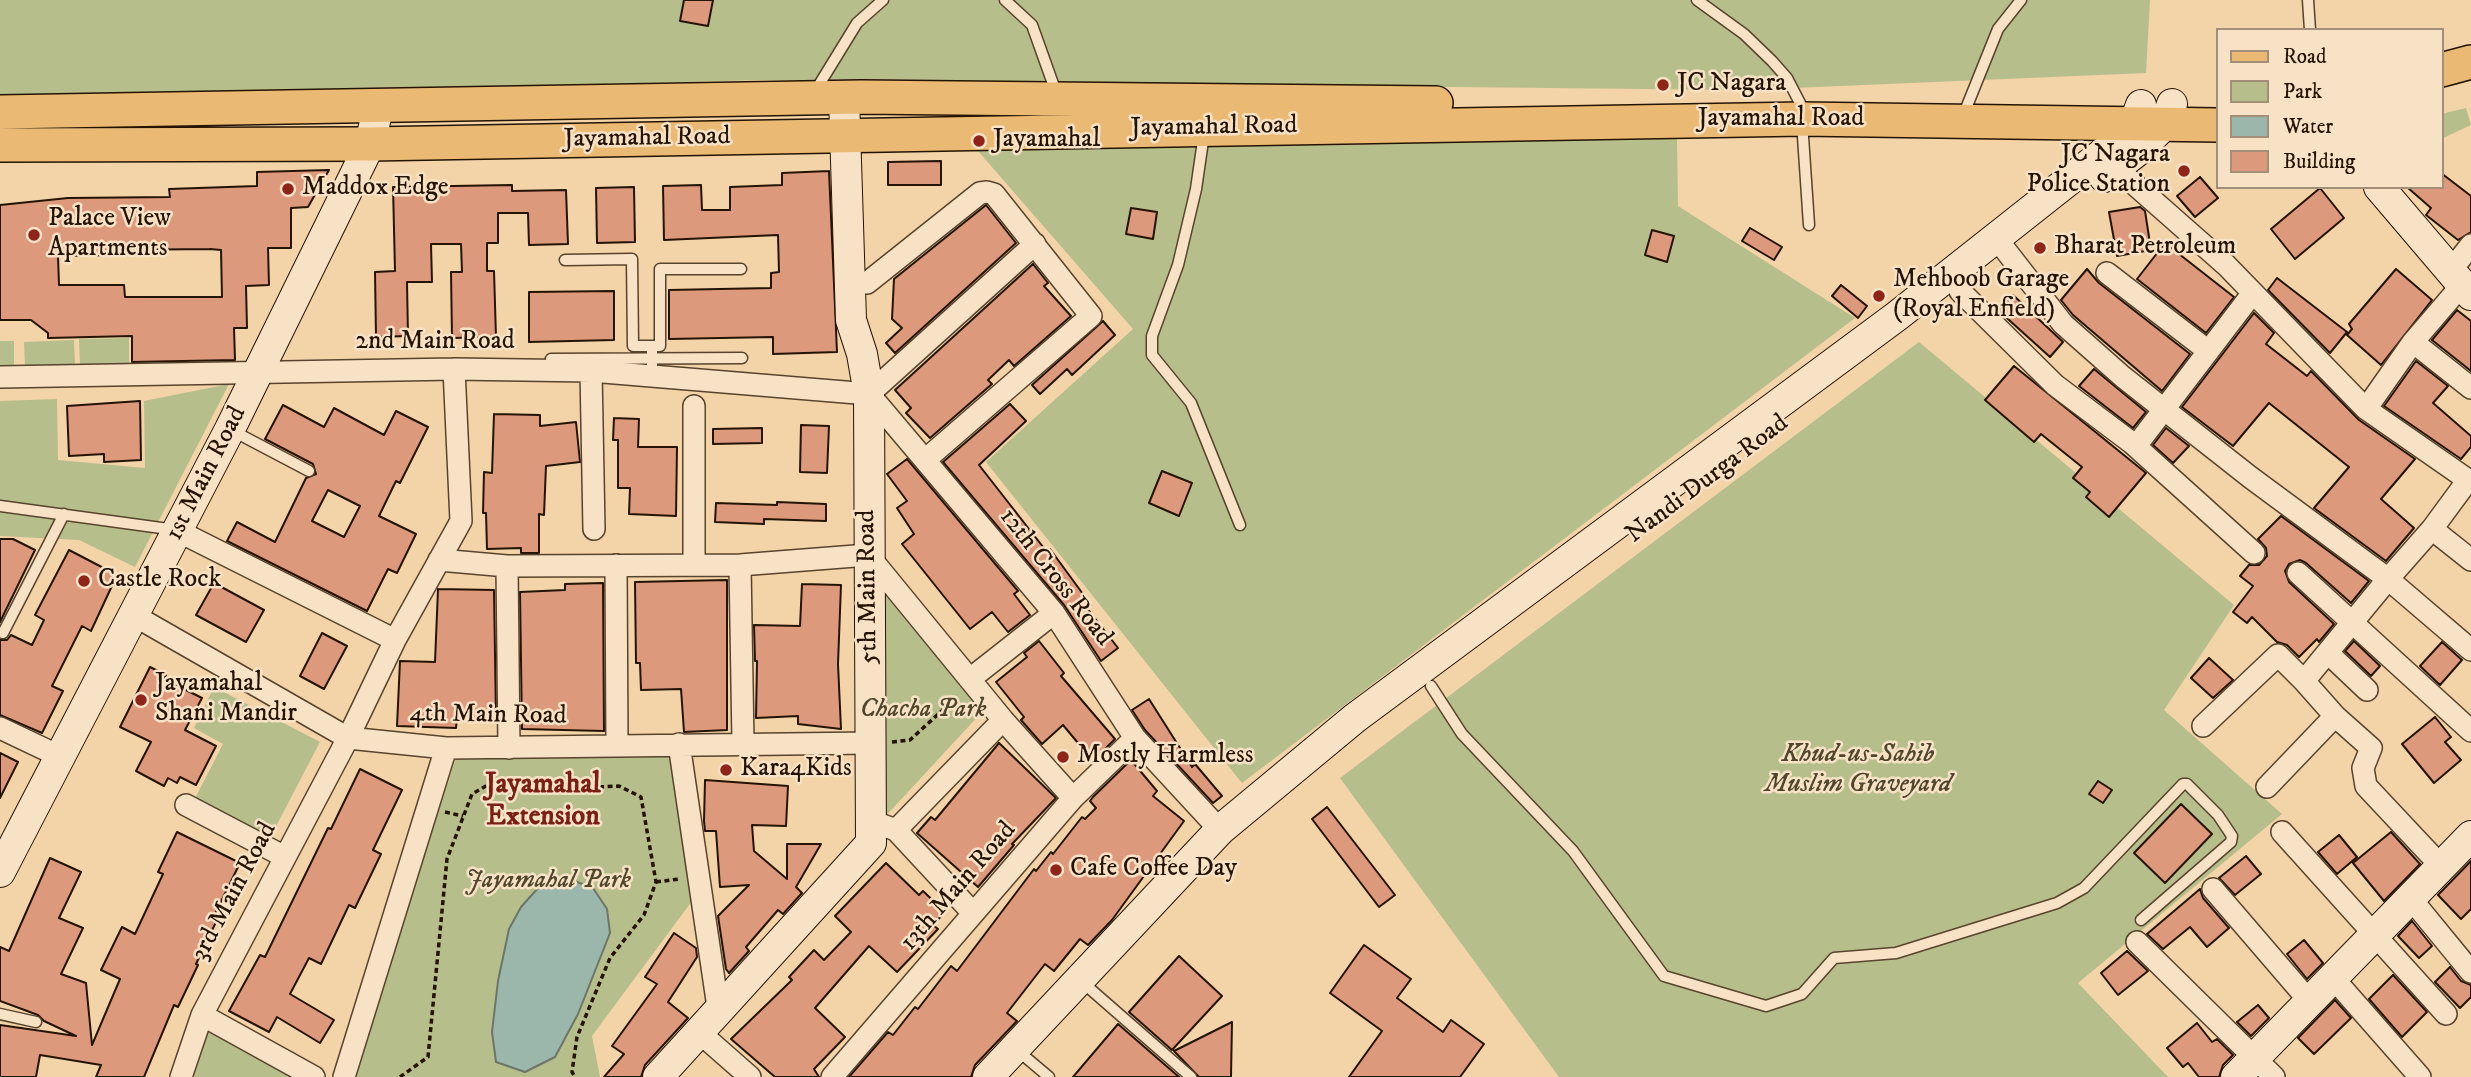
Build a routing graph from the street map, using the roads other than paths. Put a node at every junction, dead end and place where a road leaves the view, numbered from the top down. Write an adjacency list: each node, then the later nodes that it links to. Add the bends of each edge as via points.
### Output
1 (883, 0): 13 (lane, via 857,23)
2 (1005, 0): 12 (lane, via 1032,25)
3 (1697, 0): 17 (lane, via 1772,61 1787,78)
4 (2021, 0): 18 (lane, via 1998,29)
5 (2308, 0): 6 (lane)
6 (2312, 28)
7 (2471, 62): 8 (main road)
8 (2443, 69)
9 (2471, 86): 10 (main road)
10 (2443, 92)
11 (852, 97): 12 (main road, Jayamahal Road); 13 (main road, Jayamahal Road); 22 (main road)
12 (1058, 98): 17 (main road, Jayamahal Road)
13 (811, 99): 15 (main road, Jayamahal Road)
14 (2216, 103): 19 (main road, Jayamahal Road)
15 (378, 108): 16 (main road, Jayamahal Road); 23 (main road, 1st Main Road)
16 (0, 112)
17 (1801, 112): 18 (main road, Jayamahal Road); 21 (main road, Jayamahal Road); 27 (lane)
18 (1967, 114): 19 (main road, Jayamahal Road)
19 (2153, 114): 20 (main road, Jayamahal Road); 25 (main road, Nandi Durga Road, via 2140,149); 29 (main road, Nandi Durga Road)
20 (2216, 125)
21 (1205, 128): 22 (main road, Jayamahal Road); 61 (lane, via 1196,189 1178,265 1152,336 1152,355 1191,403)
22 (853, 135): 23 (main road, Jayamahal Road); 34 (main road, 5th Main Road); 41 (main road, 5th Main Road, via 851,320)
23 (370, 144): 24 (main road, Jayamahal Road); 47 (main road, 1st Main Road)
24 (0, 145)
25 (2116, 168): 29 (main road, Nandi Durga Road); 37 (street, via 2226,265)
26 (2381, 189): 35 (main road)
27 (1809, 225)
28 (1035, 244): 34 (street, via 994,194 980,193); 50 (street); 56 (street, via 1091,316)
29 (2001, 245): 36 (main road, Nandi Durga Road); 52 (street, via 2063,324); 104 (main road, Nandi Durga Road, via 1897,316 1354,718)
30 (2471, 245): 35 (street)
31 (565, 260): 39 (lane, via 632,259 633,346)
32 (741, 269): 39 (lane, via 660,269 660,346)
33 (2107, 273): 40 (street)
34 (867, 283): 41 (main road, 5th Main Road, via 869,323)
35 (2461, 284): 38 (street)
36 (1960, 291): 55 (street, via 2055,385); 84 (main road, Nandi Durga Road)
37 (2252, 294): 40 (street); 53 (street)
38 (2413, 342): 49 (street); 53 (street)
39 (652, 346): 44 (lane)
40 (2207, 350): 52 (street)
41 (862, 354): 50 (main road, 5th Main Road)
42 (742, 358): 44 (lane)
43 (551, 359): 44 (lane)
44 (652, 366): 46 (street, 2nd Main Road); 50 (street, 2nd Main Road)
45 (454, 369): 46 (street, 2nd Main Road); 47 (street, 2nd Main Road); 67 (street, 3rd Main Road, via 461,521)
46 (591, 371): 62 (street)
47 (258, 373): 48 (street, 2nd Main Road); 54 (main road, 1st Main Road)
48 (0, 377)
49 (2471, 388)
50 (869, 394): 56 (street, 12th Cross Road); 66 (main road, 5th Main Road)
51 (694, 406): 70 (street)
52 (2163, 407): 55 (street); 74 (street)
53 (2366, 409): 58 (street)
54 (230, 429): 57 (lane); 64 (main road, 1st Main Road)
55 (2136, 446): 65 (street)
56 (925, 460): 75 (street, 12th Cross Road)
57 (309, 471)
58 (2470, 481): 63 (street)
59 (0, 506): 60 (lane)
60 (64, 514): 64 (lane); 78 (lane)
61 (1240, 525)
62 (594, 529)
63 (2432, 529): 68 (street); 74 (street)
64 (178, 531): 76 (main road, 1st Main Road); 79 (street)
65 (2254, 553)
66 (868, 555): 71 (street); 82 (street); 94 (main road, 5th Main Road)
67 (439, 560): 72 (street); 79 (street, 3rd Main Road)
68 (2471, 560)
69 (616, 565): 70 (street); 72 (street); 96 (street)
70 (694, 565): 71 (street)
71 (740, 565): 93 (street)
72 (507, 566): 98 (street)
73 (2298, 573): 77 (street)
74 (2388, 579): 77 (street); 80 (street)
75 (1054, 613): 82 (street); 92 (street, 12th Cross Road)
76 (135, 616): 91 (street, 4th Main Road); 99 (main road, 1st Main Road)
77 (2353, 622): 81 (street); 90 (street)
78 (3, 633)
79 (395, 640): 91 (street, 3rd Main Road)
80 (2471, 650)
81 (2328, 653): 83 (street); 85 (street)
82 (970, 679): 87 (street)
83 (2304, 681): 86 (street); 88 (street, via 2278,655)
84 (1431, 686): 104 (main road, Nandi Durga Road); 110 (lane, via 1462,734 1573,851 1664,976 1766,1006 1802,994 1834,958 1896,953 2057,903 2084,888 2184,783 2206,802 2232,836)
85 (2368, 690)
86 (2335, 716): 100 (street); 109 (street, via 2371,748 2364,768 2366,786)
87 (1003, 720): 101 (street); 103 (street, 5th Main Road)
88 (2203, 726)
89 (0, 728): 99 (street)
90 (2471, 732)
91 (348, 738): 97 (street, 4th Main Road); 108 (street, 3rd Main Road)
92 (1135, 738): 101 (street, 13th Main Road); 104 (street, 12th Cross Road)
93 (743, 743): 94 (street, 4th Main Road); 95 (street, 4th Main Road)
94 (872, 743): 103 (main road, 5th Main Road)
95 (679, 744): 96 (street, 4th Main Road); 125 (street, via 699,877)
96 (617, 745): 98 (street, 4th Main Road)
97 (446, 748): 98 (street, 4th Main Road); 130 (street)
98 (509, 748)
99 (59, 757): 107 (main road, 1st Main Road)
100 (2267, 787)
101 (1073, 798): 113 (street, 13th Main Road)
102 (186, 805): 108 (street)
103 (884, 825): 113 (street); 125 (main road, 5th Main Road)
104 (1220, 830): 118 (main road, Nandi Durga Road)
105 (2282, 832): 115 (street)
106 (2471, 836): 109 (main road)
107 (4, 855)
108 (285, 857): 123 (street, 3rd Main Road)
109 (2442, 867): 112 (main road)
110 (2198, 871): 111 (lane); 114 (lane)
111 (2213, 890): 120 (street)
112 (2412, 900): 115 (main road); 117 (street)
113 (973, 914): 133 (street, 13th Main Road)
114 (2141, 920)
115 (2375, 937): 119 (main road); 122 (street)
116 (2137, 942): 127 (street)
117 (2471, 972)
118 (1079, 979): 126 (main road, Nandi Durga Road); 136 (lane)
119 (2334, 979): 120 (main road); 137 (street)
120 (2311, 1003): 127 (main road)
121 (0, 1014): 124 (lane)
122 (2446, 1014)
123 (202, 1015): 128 (street, 3rd Main Road); 129 (street)
124 (36, 1023)
125 (710, 1023): 131 (main road, 5th Main Road); 132 (street)
126 (1014, 1048): 134 (main road, Nandi Durga Road); 135 (lane)
127 (2255, 1070)
128 (181, 1077)
129 (314, 1077)
130 (344, 1077)
131 (658, 1077)
132 (750, 1077)
133 (832, 1077)
134 (988, 1077)
135 (1049, 1077)
136 (1191, 1077)
137 (2420, 1077)

